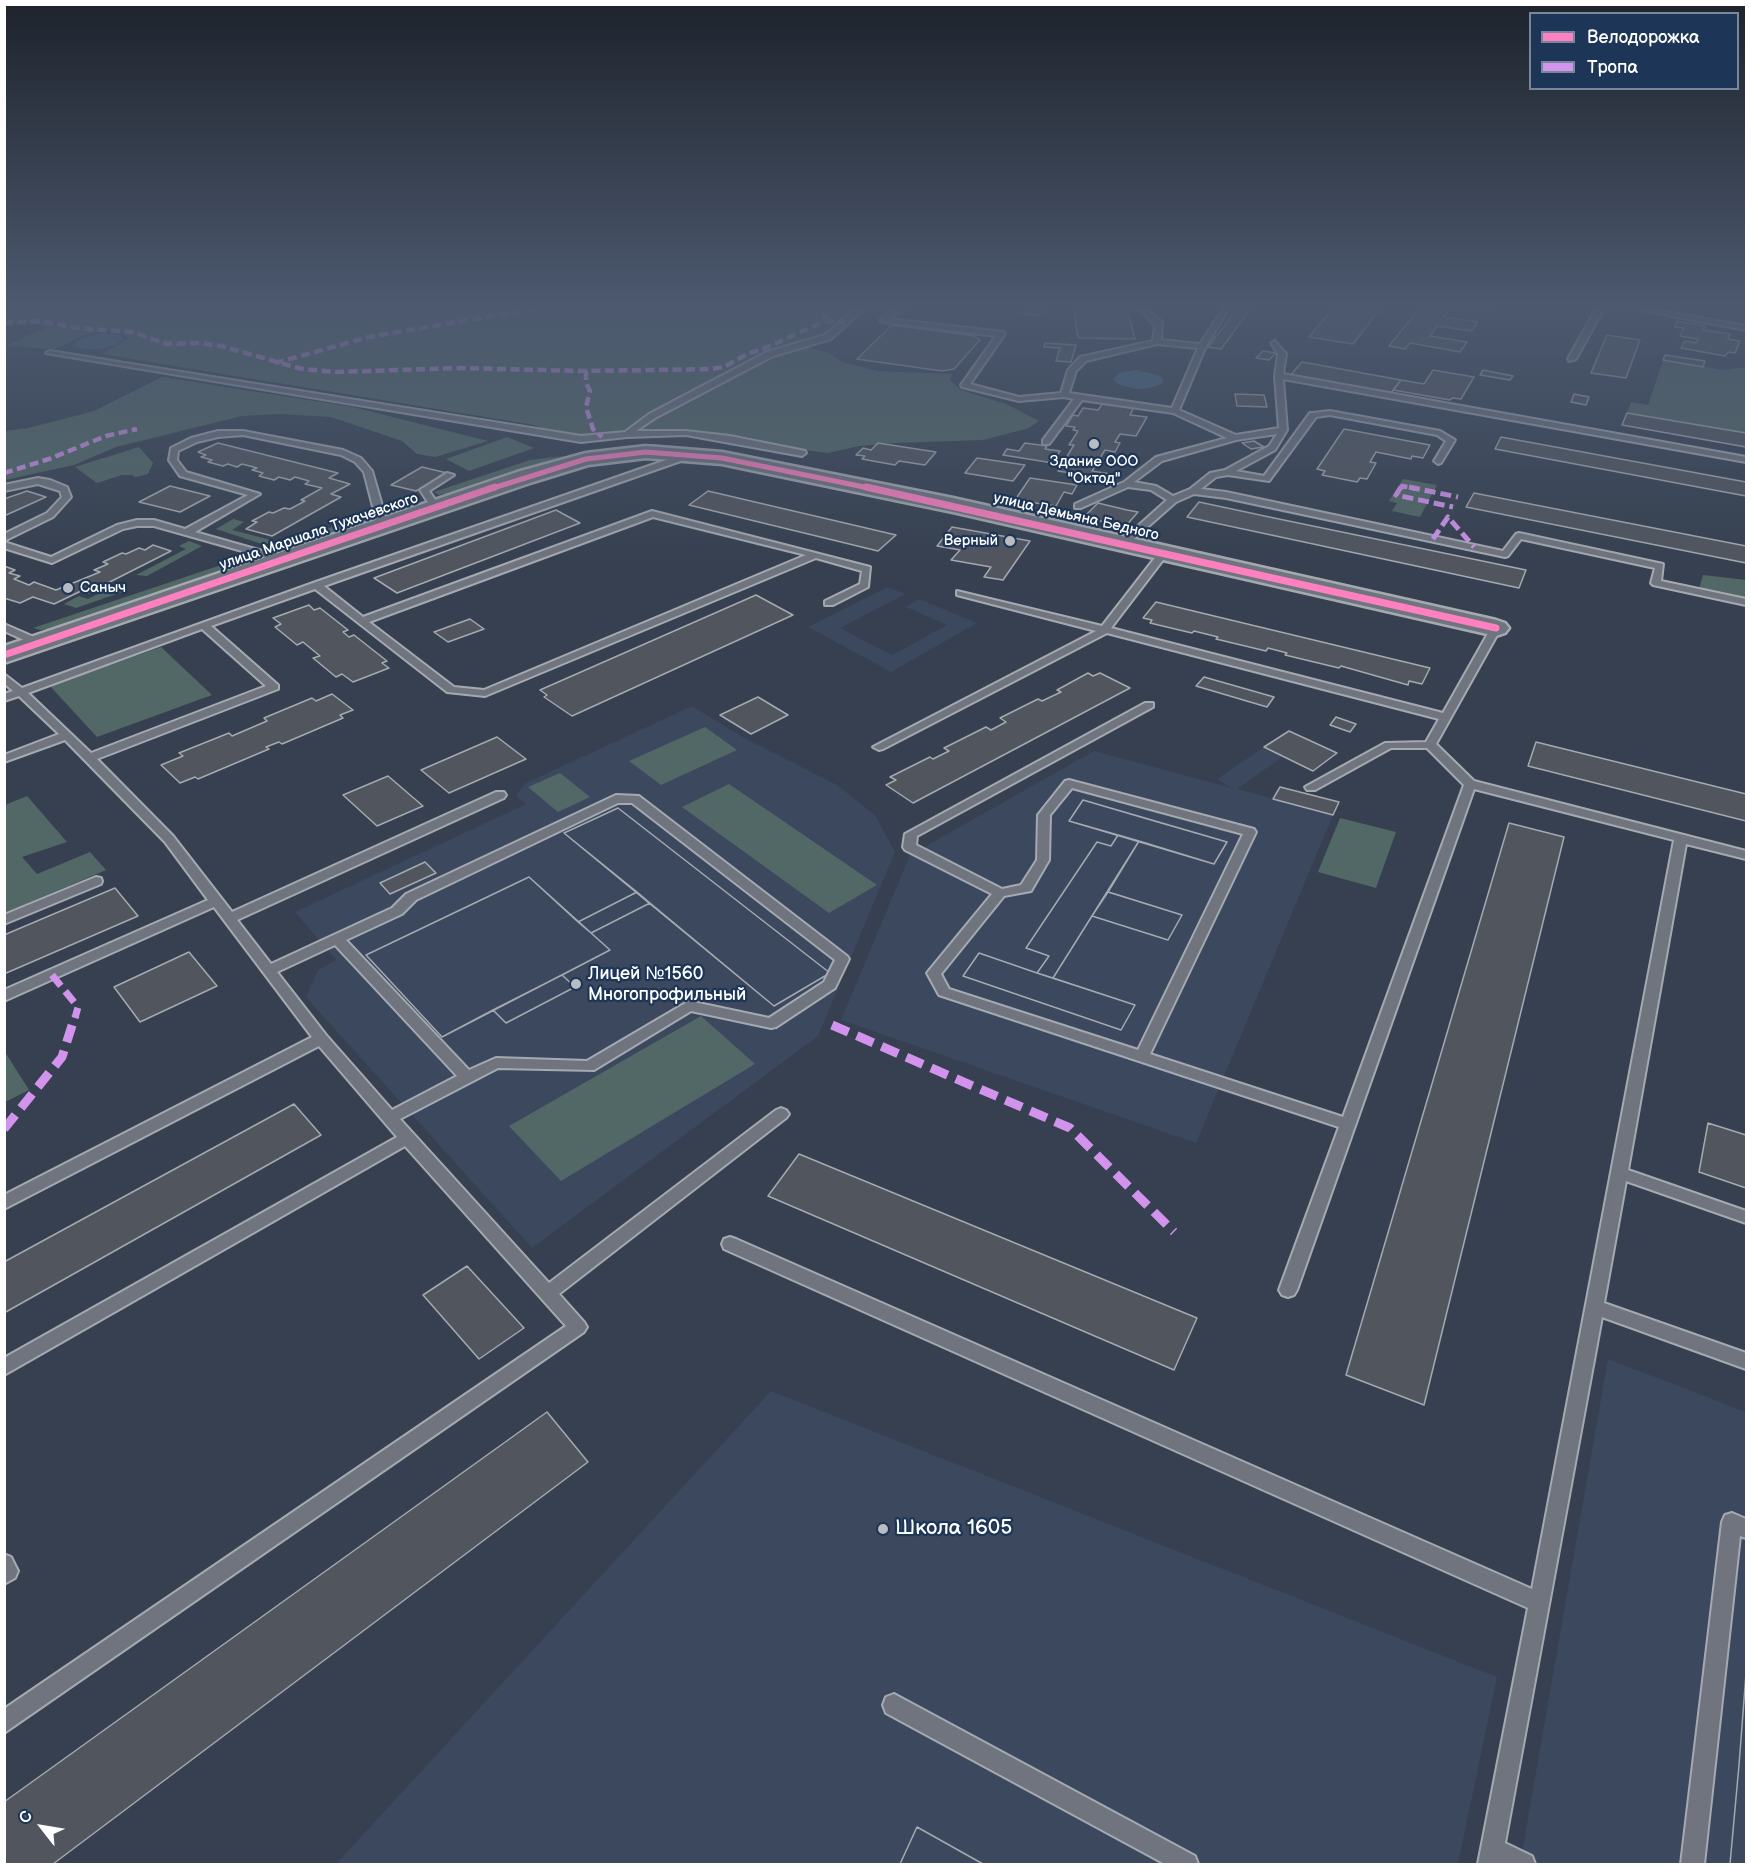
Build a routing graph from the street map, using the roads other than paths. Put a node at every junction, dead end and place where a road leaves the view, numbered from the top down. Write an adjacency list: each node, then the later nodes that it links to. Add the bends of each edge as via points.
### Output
1 (292, 392): 13 (lane)
2 (697, 392): 11 (lane)
3 (993, 392): 7 (lane, via 1019,399)
4 (1183, 392): 9 (lane)
5 (1280, 392): 10 (lane)
6 (1370, 392): 19 (lane)
7 (1064, 395): 8 (lane)
8 (1080, 398): 9 (lane); 14 (lane)
9 (1175, 411): 12 (lane)
10 (1283, 430): 12 (lane); 21 (lane, via 1272,448)
11 (627, 434): 13 (lane); 16 (lane, via 686,434)
12 (1235, 438): 23 (lane, via 1159,459)
13 (581, 439): 18 (lane, via 605,448)
14 (1046, 442)
15 (646, 452): 17 (street, улица Демьяна Бедного); 18 (street, улица Маршала Тухачевского)
16 (802, 453)
17 (694, 454): 32 (street, улица Демьяна Бедного); 37 (lane)
18 (607, 456): 28 (street, улица Маршала Тухачевского, via 557,467)
19 (1746, 459)
20 (1438, 460): 21 (lane, via 1451,440 1440,433 1330,413 1314,415 1266,479)
21 (1227, 472): 25 (lane, via 1214,475)
22 (450, 475): 28 (lane, via 424,490)
23 (1127, 484): 26 (lane, via 1153,488); 27 (lane)
24 (4, 488): 31 (lane, via 47,482 64,489 68,497 50,514)
25 (1193, 491): 26 (lane); 39 (lane, via 1505,554 1519,536 1660,566 1656,583)
26 (1173, 500): 32 (lane)
27 (1078, 506)
28 (436, 508): 29 (street, улица Маршала Тухачевского)
29 (382, 526): 30 (lane, via 368,471 358,460 343,453 243,432 202,438 174,450 173,460 183,474 256,494); 36 (street, улица Маршала Тухачевского)
30 (188, 532): 33 (lane, via 137,523 120,527 52,560); 36 (lane)
31 (4, 538)
32 (1127, 543): 34 (street, улица Демьяна Бедного)
33 (4, 545)
34 (1164, 552): 44 (street, улица Демьяна Бедного); 45 (lane)
35 (815, 555): 40 (lane, via 867,569 865,585); 41 (lane, via 652,514); 41 (lane, via 485,693 451,690)
36 (284, 560): 46 (street, улица Маршала Тухачевского)
37 (316, 585): 41 (lane); 42 (lane)
38 (961, 594): 45 (lane)
39 (1746, 602)
40 (829, 603)
41 (362, 621)
42 (204, 625): 49 (lane); 56 (lane, via 274,687)
43 (4, 627): 46 (lane)
44 (1496, 628): 52 (lane)
45 (1104, 631): 52 (lane); 55 (lane)
46 (39, 643): 47 (street, улица Маршала Тухачевского)
47 (4, 655)
48 (4, 676): 49 (lane)
49 (21, 692): 50 (lane); 53 (lane)
50 (4, 698)
51 (1149, 705): 64 (lane, via 911,834 909,847)
52 (1446, 717): 54 (lane)
53 (67, 735): 56 (lane); 57 (lane)
54 (1430, 745): 58 (lane); 59 (lane, via 1389,746)
55 (879, 747)
56 (89, 758): 65 (lane, via 169,839)
57 (4, 759)
58 (1470, 784): 61 (lane); 76 (lane)
59 (1311, 787)
60 (500, 795): 66 (lane)
61 (1681, 839): 62 (lane); 78 (lane)
62 (1746, 855)
63 (96, 881): 67 (lane)
64 (1000, 893): 72 (lane, via 934,973 944,992); 72 (lane, via 1026,888 1044,860 1044,815 1069,784 1250,832)
65 (218, 901): 66 (lane); 70 (lane)
66 (230, 918): 69 (lane)
67 (4, 920)
68 (337, 939): 69 (lane); 73 (lane); 73 (lane, via 398,911 411,897 616,799 635,799 842,959 830,985 771,1023 688,1006 589,1066 496,1063)
69 (269, 970): 71 (lane)
70 (4, 996)
71 (321, 1039): 75 (lane); 79 (lane)
72 (1142, 1056): 76 (lane)
73 (467, 1077): 75 (lane)
74 (781, 1114): 83 (lane)
75 (389, 1118): 77 (lane)
76 (1347, 1124): 82 (lane)
77 (407, 1138): 83 (lane); 86 (lane)
78 (1620, 1173): 80 (lane); 84 (lane)
79 (4, 1203)
80 (1746, 1217)
81 (730, 1244): 90 (lane)
82 (1288, 1290)
83 (548, 1293): 92 (lane, via 579,1327)
84 (1595, 1307): 85 (lane); 90 (lane)
85 (1746, 1361)
86 (4, 1367)
87 (1746, 1528): 96 (lane, via 1732,1522)
88 (4, 1564): 89 (lane, via 8,1571)
89 (4, 1574)
90 (1539, 1602): 93 (lane)
91 (894, 1705): 94 (lane)
92 (4, 1722)
93 (1491, 1857): 95 (lane)
94 (1187, 1864)
95 (1524, 1864)
96 (1692, 1864)

